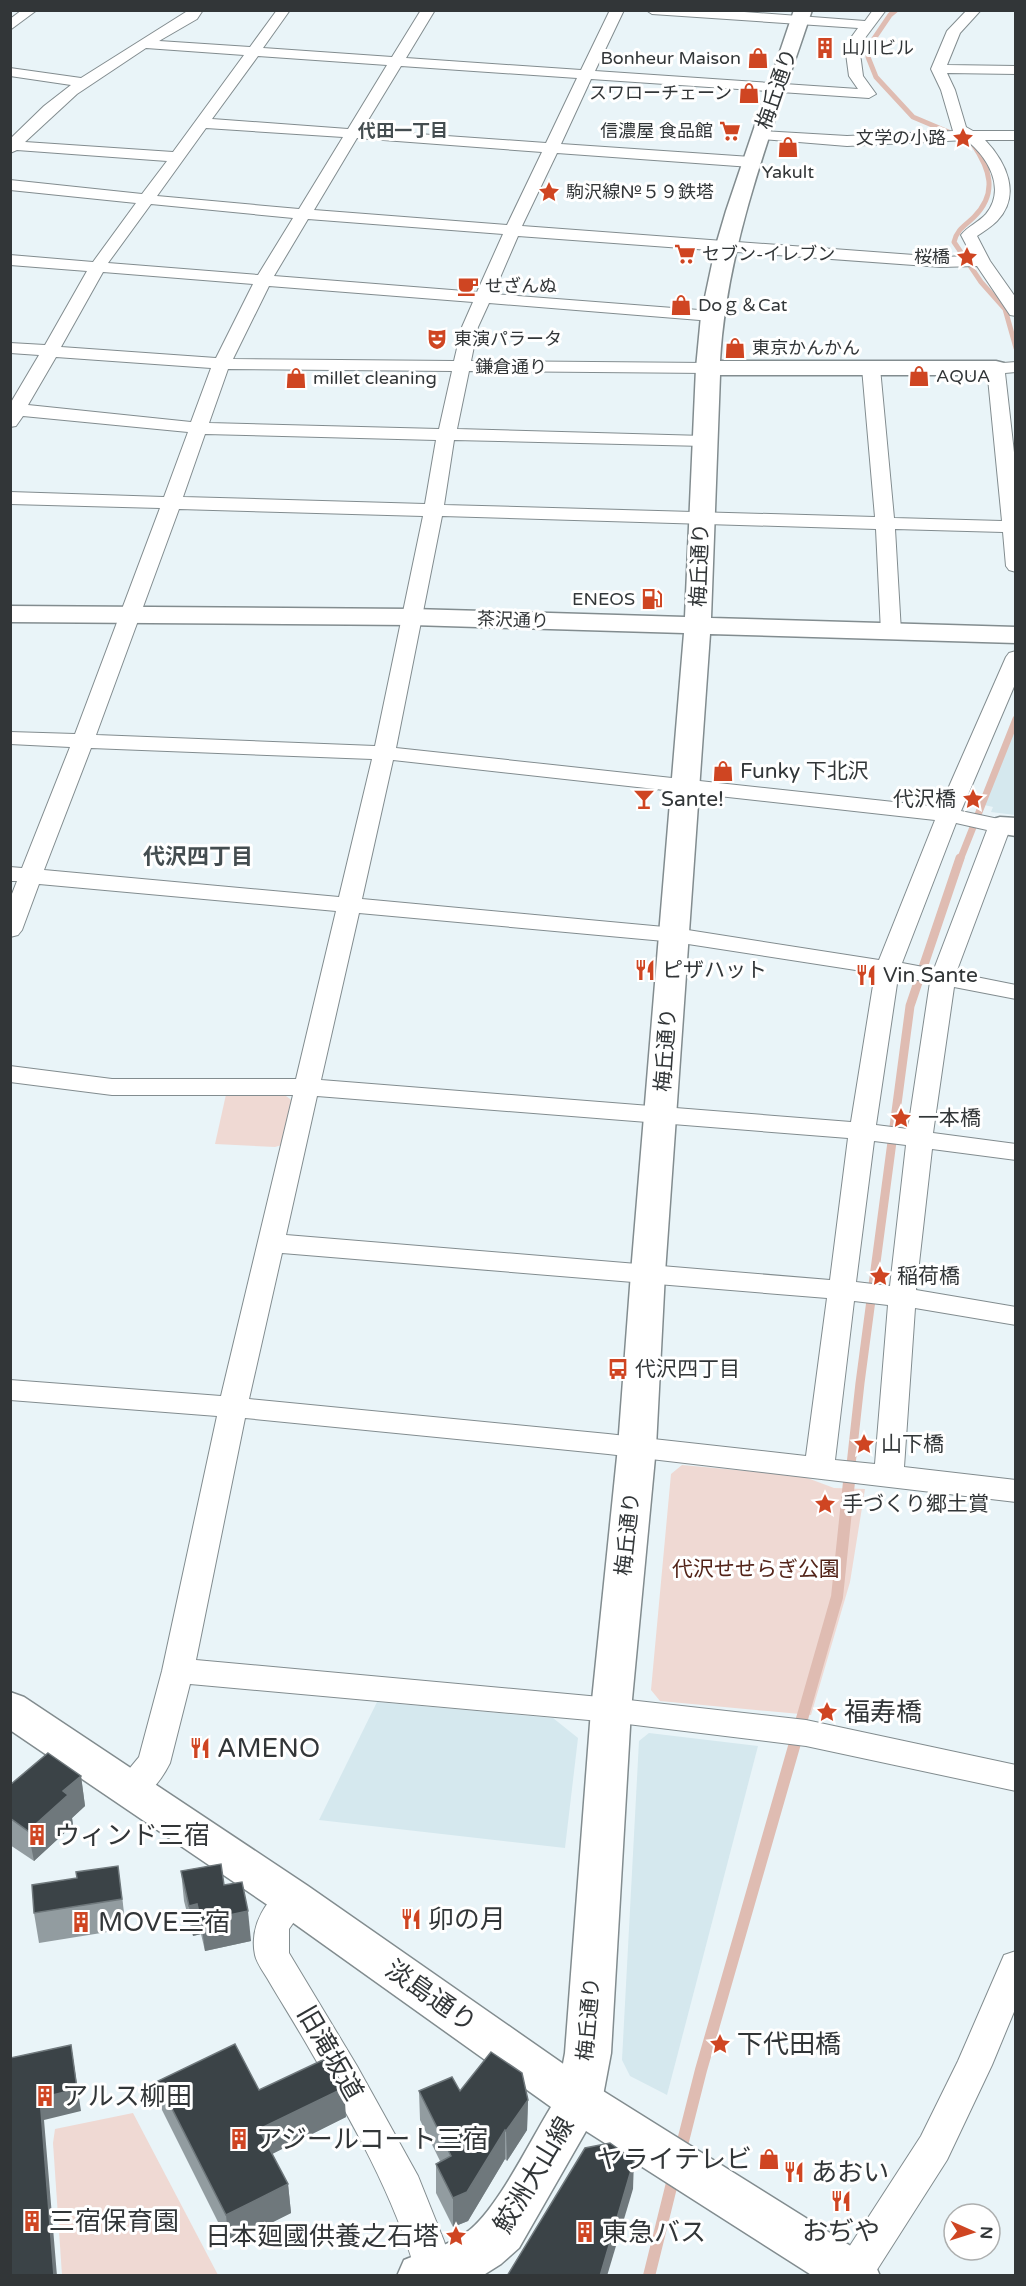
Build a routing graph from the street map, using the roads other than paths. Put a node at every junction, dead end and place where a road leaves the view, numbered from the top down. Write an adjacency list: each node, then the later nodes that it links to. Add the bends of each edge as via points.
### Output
1 (31, 10): 12 (street)
2 (196, 10): 13 (street)
3 (284, 10): 14 (street)
4 (428, 10): 15 (street)
5 (617, 10): 19 (street)
6 (652, 10): 9 (street)
7 (880, 10): 11 (street)
8 (975, 10): 16 (street, via 954,31)
9 (713, 12): 10 (street)
10 (802, 15): 11 (street); 21 (street, 梅丘通り)
11 (868, 25): 21 (street, via 852,46 855,76 869,93)
12 (10, 26)
13 (142, 44): 14 (street); 20 (street)
14 (254, 52): 15 (street); 22 (street)
15 (397, 62): 19 (street); 23 (street)
16 (938, 69): 17 (street); 25 (street)
17 (1016, 70)
18 (10, 72): 20 (street)
19 (586, 75): 21 (street); 28 (street)
20 (86, 83): 27 (street, via 43,114)
21 (778, 88): 24 (street, 梅丘通り)
22 (203, 123): 23 (street); 29 (street)
23 (354, 133): 28 (street); 33 (street)
24 (762, 135): 25 (street, via 847,141); 30 (street, 梅丘通り)
25 (962, 135): 26 (street); 37 (street, via 993,159 1003,186 1003,198 995,214 969,235)
26 (1016, 136)
27 (12, 146): 29 (street)
28 (552, 147): 30 (street); 34 (street)
29 (178, 157): 32 (street)
30 (751, 162): 35 (street, 梅丘通り)
31 (10, 185): 32 (street)
32 (146, 201): 33 (street); 38 (street)
33 (305, 213): 34 (street); 39 (street)
34 (513, 229): 35 (street); 41 (street)
35 (726, 245): 37 (street); 43 (street, 梅丘通り)
36 (10, 260): 38 (street)
37 (978, 261): 40 (street)
38 (98, 266): 39 (street); 45 (street)
39 (263, 280): 41 (street); 46 (street)
40 (1010, 291): 42 (street)
41 (482, 297): 43 (street); 47 (street)
42 (1016, 311)
43 (712, 316): 49 (street, 梅丘通り)
44 (10, 348): 45 (street, 鎌倉通り)
45 (52, 350): 46 (street, 鎌倉通り); 51 (street)
46 (223, 364): 47 (street, 鎌倉通り); 52 (street)
47 (461, 366): 49 (street, 鎌倉通り); 53 (street)
48 (1008, 367): 50 (street, 鎌倉通り); 60 (street, via 1004,431)
49 (707, 368): 50 (street, 鎌倉通り); 54 (street, 梅丘通り)
50 (871, 368): 59 (street)
51 (13, 413): 52 (street)
52 (200, 428): 53 (street); 56 (street)
53 (446, 436): 54 (street); 57 (street)
54 (704, 441): 58 (street, 梅丘通り)
55 (10, 498): 56 (street)
56 (172, 501): 57 (street); 63 (street)
57 (434, 509): 58 (street); 64 (street)
58 (702, 516): 59 (street); 65 (street, 梅丘通り)
59 (885, 523): 60 (street); 66 (street)
60 (1013, 527): 61 (street)
61 (1016, 566)
62 (10, 614): 63 (street, 茶沢通り)
63 (131, 615): 64 (street, 茶沢通り); 70 (street)
64 (412, 616): 65 (street, 茶沢通り); 71 (street)
65 (698, 625): 66 (street, 茶沢通り); 72 (street, 梅丘通り)
66 (891, 632): 67 (street, 茶沢通り)
67 (1016, 636)
68 (1016, 657): 73 (street)
69 (10, 738): 70 (street)
70 (83, 741): 71 (street); 74 (street)
71 (384, 753): 72 (street); 75 (street)
72 (686, 785): 73 (street); 77 (street, 梅丘通り)
73 (980, 821): 78 (street); 78 (street)
74 (21, 875): 75 (street); 76 (street)
75 (349, 905): 77 (street); 81 (street)
76 (10, 930)
77 (675, 936): 78 (street); 82 (street, 梅丘通り)
78 (914, 972): 79 (street); 83 (street); 84 (street)
79 (1016, 992)
80 (10, 1074): 81 (street, via 112,1087)
81 (306, 1087): 82 (street); 86 (street)
82 (661, 1114): 83 (street); 87 (street, 梅丘通り)
83 (867, 1132): 84 (street); 88 (street)
84 (910, 1138): 85 (street); 89 (street)
85 (1016, 1152)
86 (272, 1243): 87 (street); 92 (street)
87 (648, 1273): 88 (street); 93 (street, 梅丘通り)
88 (847, 1291): 89 (street); 94 (street)
89 (891, 1296): 90 (street); 95 (street)
90 (1016, 1316)
91 (10, 1390): 92 (street)
92 (233, 1407): 93 (street); 97 (street)
93 (637, 1448): 94 (street); 99 (street, 梅丘通り)
94 (834, 1470): 95 (street)
95 (889, 1475): 96 (street)
96 (1016, 1491)
97 (178, 1671): 99 (street); 101 (street, via 154,1763)
98 (10, 1708): 101 (street, 淡島通り)
99 (611, 1710): 100 (street, via 788,1731); 104 (street, 梅丘通り, via 588,2053)
100 (1016, 1778)
101 (131, 1789): 102 (street, 淡島通り)
102 (293, 1899): 104 (street, 淡島通り); 105 (street, 旧滝坂道, via 272,1925 272,1955 405,2188)
103 (1016, 1965): 106 (street, via 934,2148)
104 (579, 2101): 105 (street, 鮫洲大山線, via 502,2232 487,2248 467,2260); 106 (street, 淡島通り)
105 (431, 2274)
106 (855, 2274)

